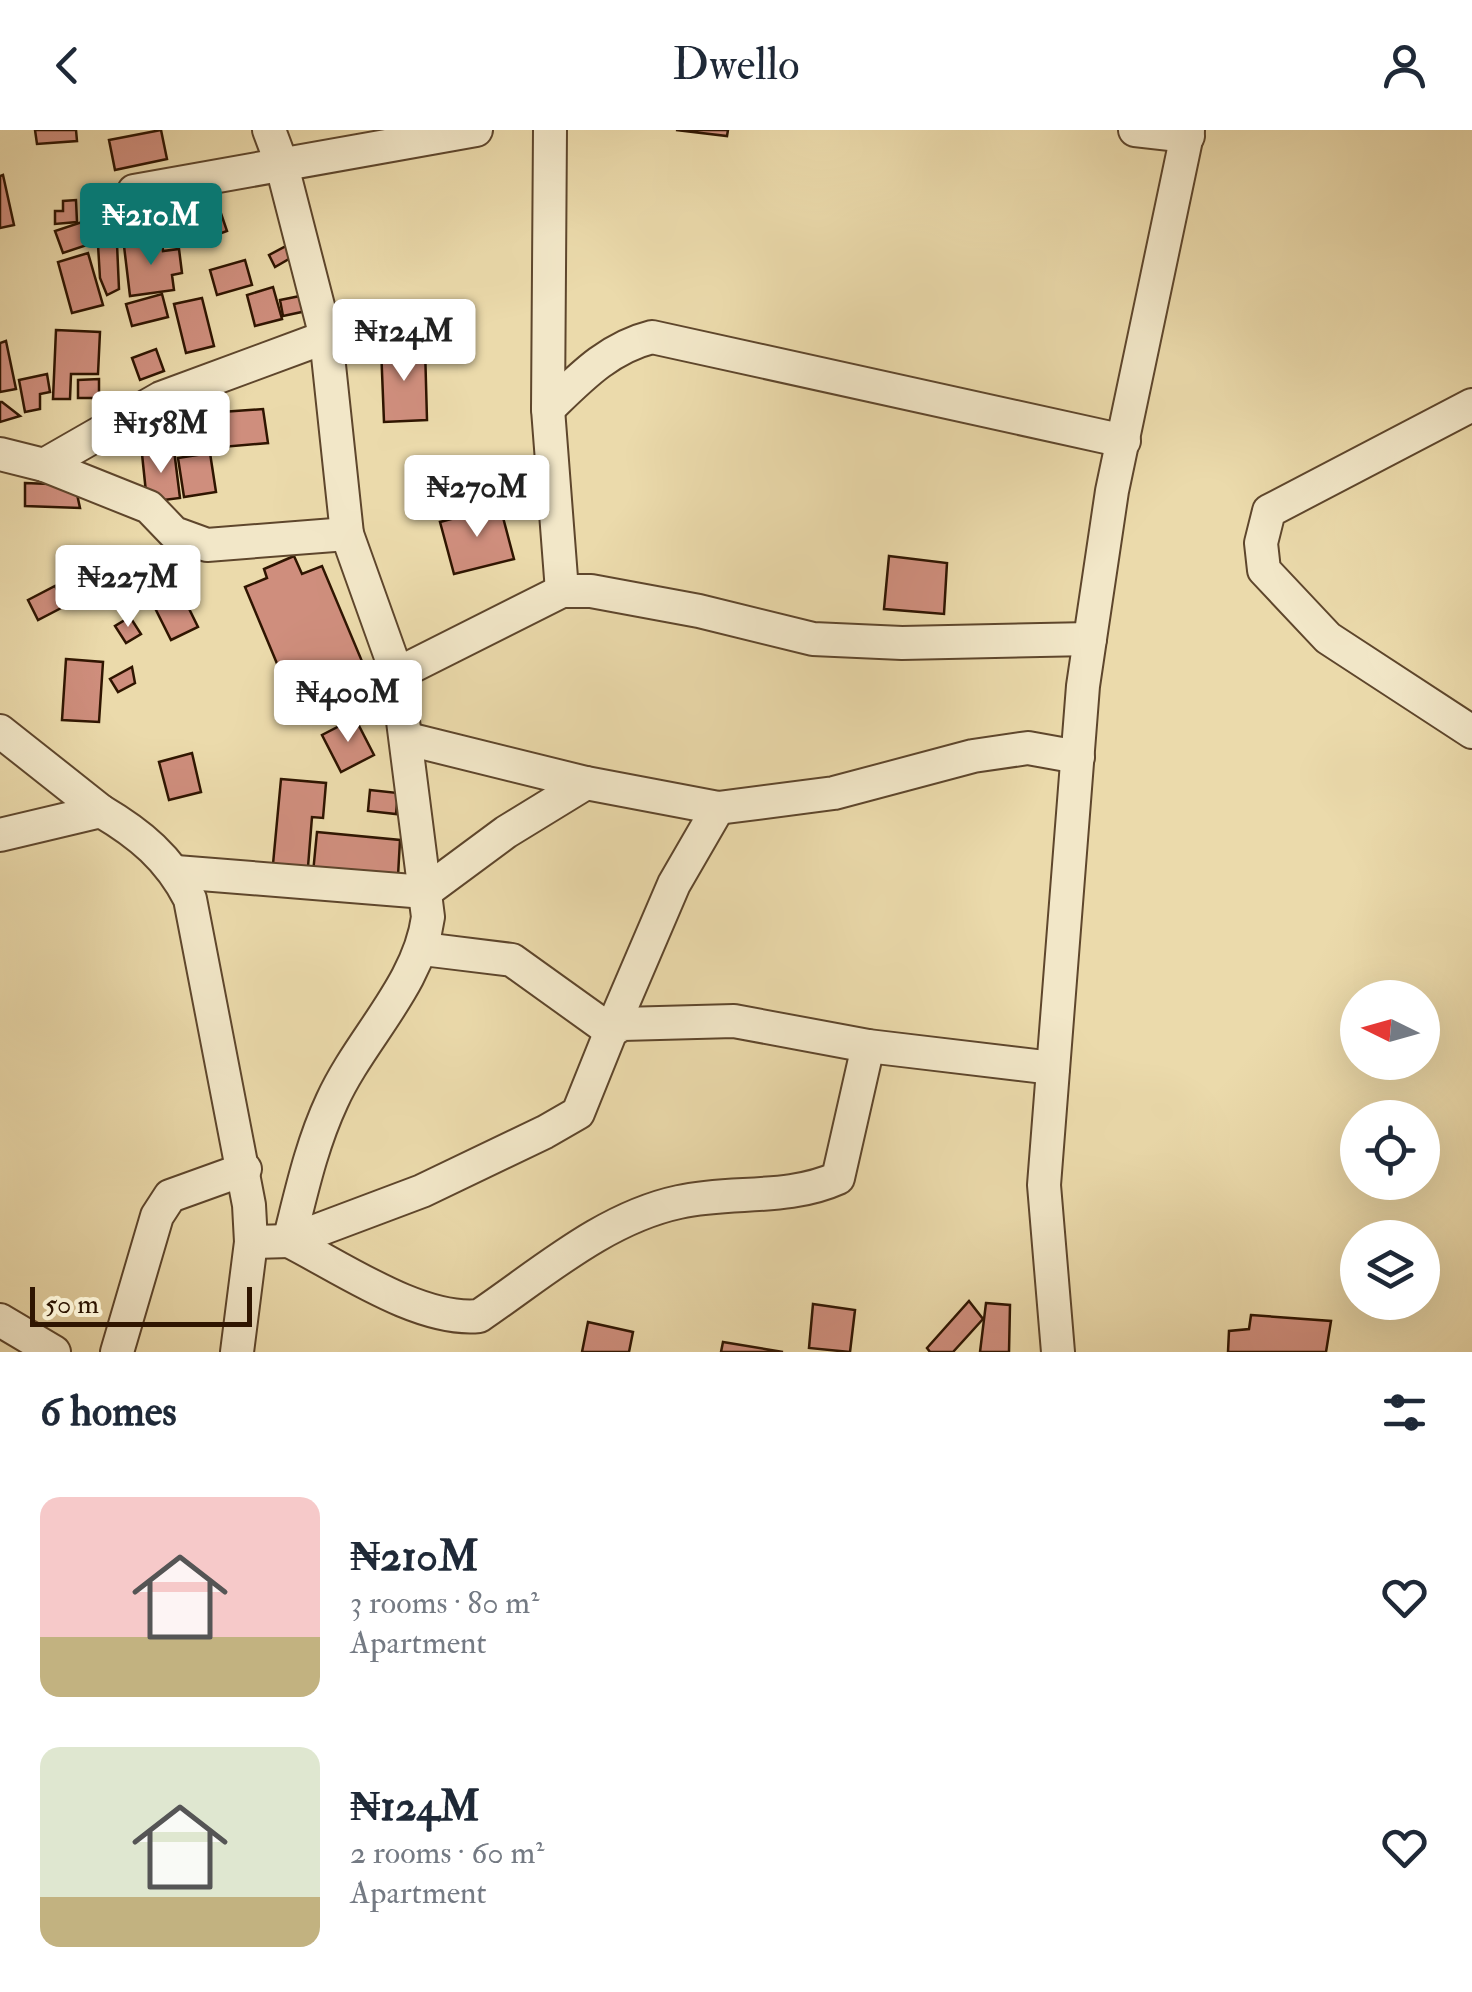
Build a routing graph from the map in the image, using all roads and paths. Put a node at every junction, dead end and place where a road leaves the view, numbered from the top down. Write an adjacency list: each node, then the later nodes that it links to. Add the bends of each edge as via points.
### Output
1 (269, 130): 6 (street)
2 (476, 130): 6 (street)
3 (550, 130): 10 (street)
4 (1136, 130): 5 (street)
5 (1188, 133): 11 (street)
6 (282, 162): 7 (street); 8 (street)
7 (134, 191)
8 (326, 337): 13 (street, via 161,398); 14 (street)
9 (1472, 406): 19 (street, via 1270,511 1261,543 1264,570 1328,638)
10 (548, 410): 11 (street, via 624,344 652,338); 15 (street)
11 (1124, 440): 16 (street)
12 (0, 454): 13 (street)
13 (44, 465): 14 (street, via 149,507 174,532 207,545)
14 (347, 534): 17 (street)
15 (562, 591): 16 (street, via 700,611 813,639); 17 (street)
16 (1090, 639): 21 (street)
17 (396, 674): 20 (street)
18 (0, 732): 24 (street)
19 (1472, 732)
20 (408, 740): 22 (street); 27 (street)
21 (1078, 757): 23 (street, via 1028,748 834,793); 31 (street)
22 (586, 783): 23 (street); 27 (street)
23 (718, 808): 29 (street, via 674,884)
24 (101, 811): 25 (street); 26 (street)
25 (0, 836)
26 (176, 872): 27 (street); 32 (street, via 190,899)
27 (425, 892): 28 (street)
28 (424, 949): 29 (street, via 512,960); 34 (street, via 332,1099 308,1162)
29 (611, 1031): 30 (street, via 622,1024 734,1021); 34 (street, via 578,1113 422,1190)
30 (868, 1046): 31 (street); 34 (street, via 838,1178 812,1190 681,1201 631,1216 479,1316 426,1310)
31 (1053, 1068): 39 (street, via 1044,1184)
32 (245, 1169): 33 (street); 37 (street, via 170,1196 156,1216)
33 (251, 1242): 34 (street); 38 (street)
34 (290, 1242)
35 (0, 1320): 36 (street)
36 (54, 1352)
37 (117, 1352)
38 (237, 1352)
39 (1058, 1352)

